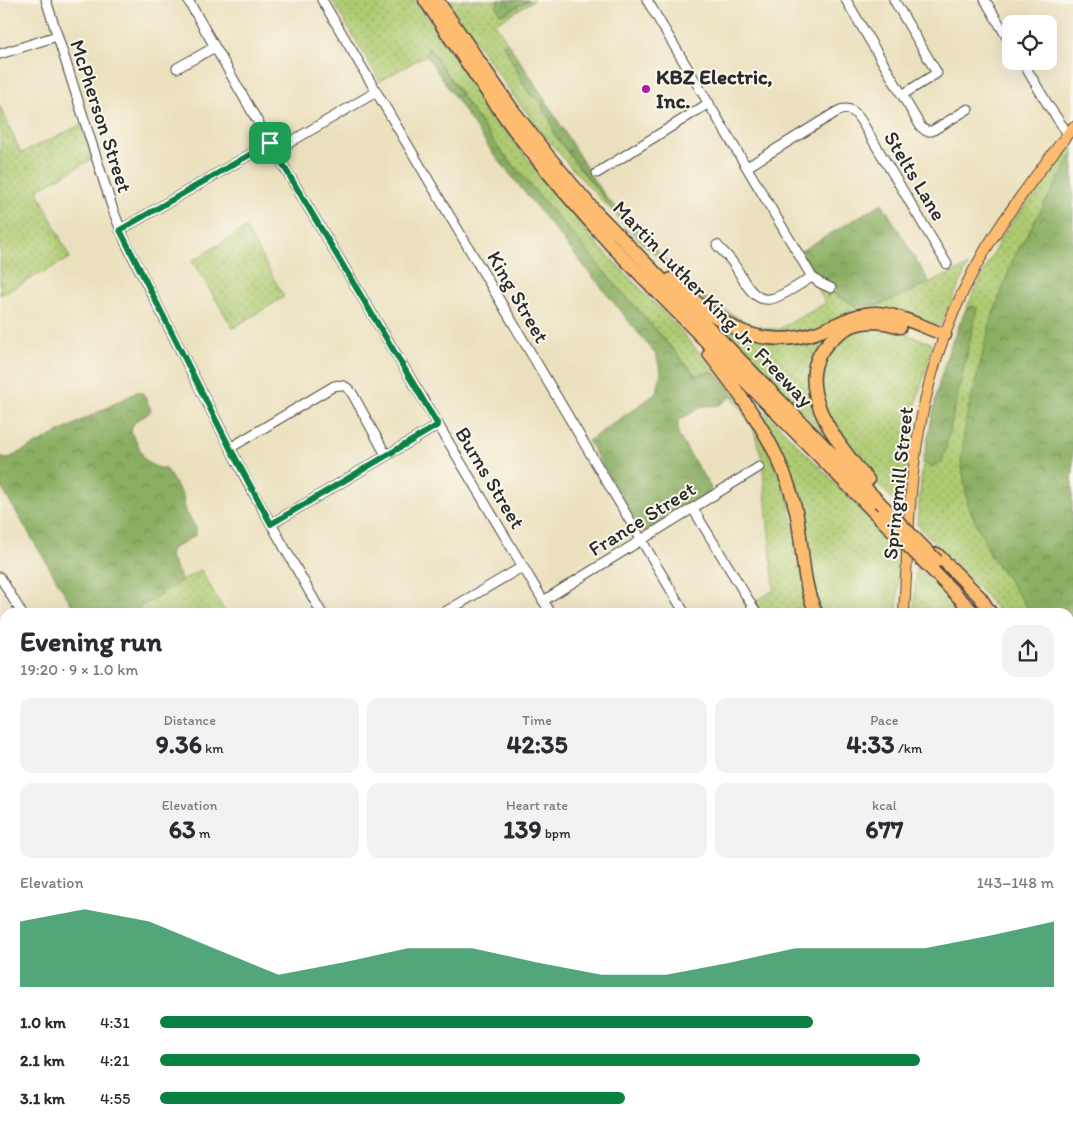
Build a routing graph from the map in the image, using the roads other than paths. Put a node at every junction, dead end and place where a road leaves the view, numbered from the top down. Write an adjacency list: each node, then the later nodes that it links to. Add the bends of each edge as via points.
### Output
1 (46, 0): 11 (street, McPherson Street)
2 (188, 0): 12 (street, Burns Street)
3 (322, 0): 16 (street, King Street)
4 (425, 0): 25 (highway, Martin Luther King Jr. Freeway, via 505,118)
5 (438, 0): 19 (highway, Martin Luther King Jr. Freeway)
6 (647, 0): 18 (street)
7 (846, 0): 17 (street)
8 (894, 0): 17 (street, via 937,73)
9 (985, 0): 10 (street)
10 (1002, 29)
11 (57, 36): 13 (street); 26 (street, McPherson Street)
12 (215, 47): 14 (street); 22 (street, Burns Street)
13 (0, 54)
14 (177, 68)
15 (1027, 70): 21 (street, via 1048,105)
16 (376, 92): 22 (street); 39 (street, King Street)
17 (902, 95): 20 (street, via 926,131 937,129)
18 (709, 103): 23 (street); 24 (street)
19 (512, 109): 31 (highway, via 605,213 705,310 732,327 755,335 790,338 817,332 855,316 876,313 895,317); 36 (highway, Martin Luther King Jr. Freeway, via 606,224)
20 (968, 109)
21 (1070, 130): 31 (main road, Springmill Street, via 997,231 966,286)
22 (273, 147): 26 (street); 32 (street, Burns Street)
23 (747, 167): 28 (street, Stelts Lane, via 838,111 850,109 858,116); 29 (street)
24 (598, 173)
25 (586, 216): 49 (highway, via 601,241 707,351 766,432 792,495); 51 (highway, Martin Luther King Jr. Freeway, bridge)
26 (120, 230): 33 (street, McPherson Street)
27 (717, 245): 29 (street, via 752,292 763,299 775,298)
28 (947, 264)
29 (812, 276): 30 (street)
30 (831, 288)
31 (943, 338): 36 (highway, via 869,322 851,326 826,346 815,367 814,395 823,417); 50 (main road, Springmill Street, via 924,403 916,449)
32 (438, 425): 34 (street); 40 (street, Burns Street)
33 (230, 448): 34 (street, via 334,386 342,385 352,394); 38 (street, McPherson Street)
34 (386, 455): 38 (street)
35 (759, 467): 37 (street, France Street)
36 (880, 498): 52 (highway, Martin Luther King Jr. Freeway, bridge)
37 (693, 508): 39 (street, France Street); 48 (street)
38 (271, 524): 44 (street, McPherson Street)
39 (640, 541): 42 (street, France Street); 47 (street, King Street)
40 (522, 567): 42 (street, Burns Street); 45 (street)
41 (0, 577): 43 (street)
42 (543, 601): 46 (street, Burns Street)
43 (19, 608)
44 (319, 608)
45 (453, 608)
46 (547, 608)
47 (682, 608)
48 (754, 608)
49 (814, 608)
50 (904, 608)
51 (969, 608)
52 (985, 608)

